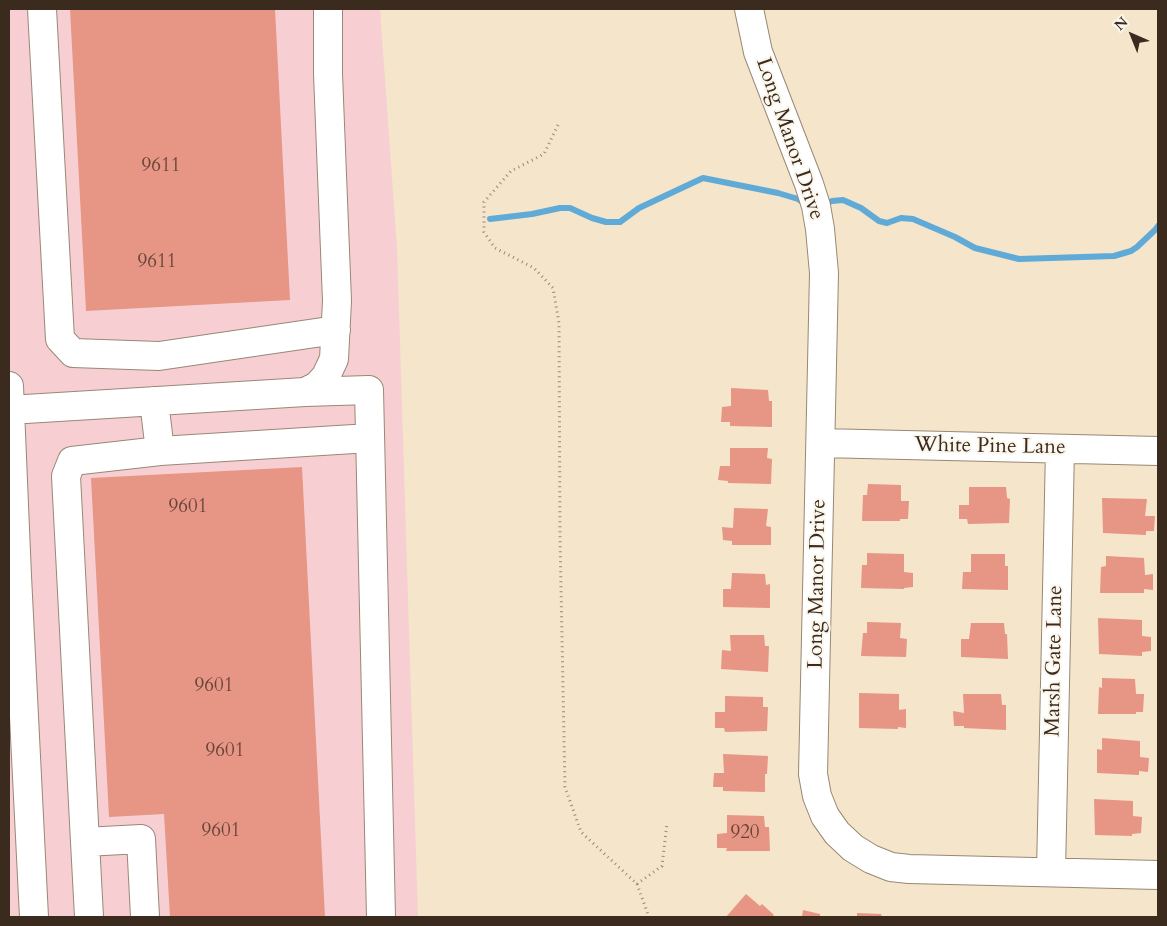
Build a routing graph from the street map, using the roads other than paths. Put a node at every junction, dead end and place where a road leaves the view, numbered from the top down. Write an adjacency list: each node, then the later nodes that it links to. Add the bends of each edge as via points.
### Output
1 (42, 9): 4 (street, via 60,339 73,353 159,356)
2 (328, 9): 4 (street)
3 (749, 9): 9 (street, Long Manor Drive, via 758,52 809,184 820,229 824,273)
4 (336, 330): 5 (street, via 334,359 326,376)
5 (305, 392): 6 (street); 8 (street, via 369,390)
6 (154, 401): 7 (street); 11 (street)
7 (9, 402): 16 (street)
8 (370, 438): 11 (street); 19 (street)
9 (821, 443): 10 (street, White Pine Lane); 14 (street, Long Manor Drive, via 814,774 817,796 826,816 837,833 853,848 891,867)
10 (1060, 449): 12 (street, White Pine Lane); 14 (street, Marsh Gate Lane)
11 (160, 451): 13 (street, via 72,461 66,476)
12 (1158, 451)
13 (85, 842): 17 (street); 18 (street, via 141,839)
14 (1051, 872): 15 (street, Long Manor Drive)
15 (1158, 875)
16 (34, 917)
17 (89, 917)
18 (145, 917)
19 (381, 917)

